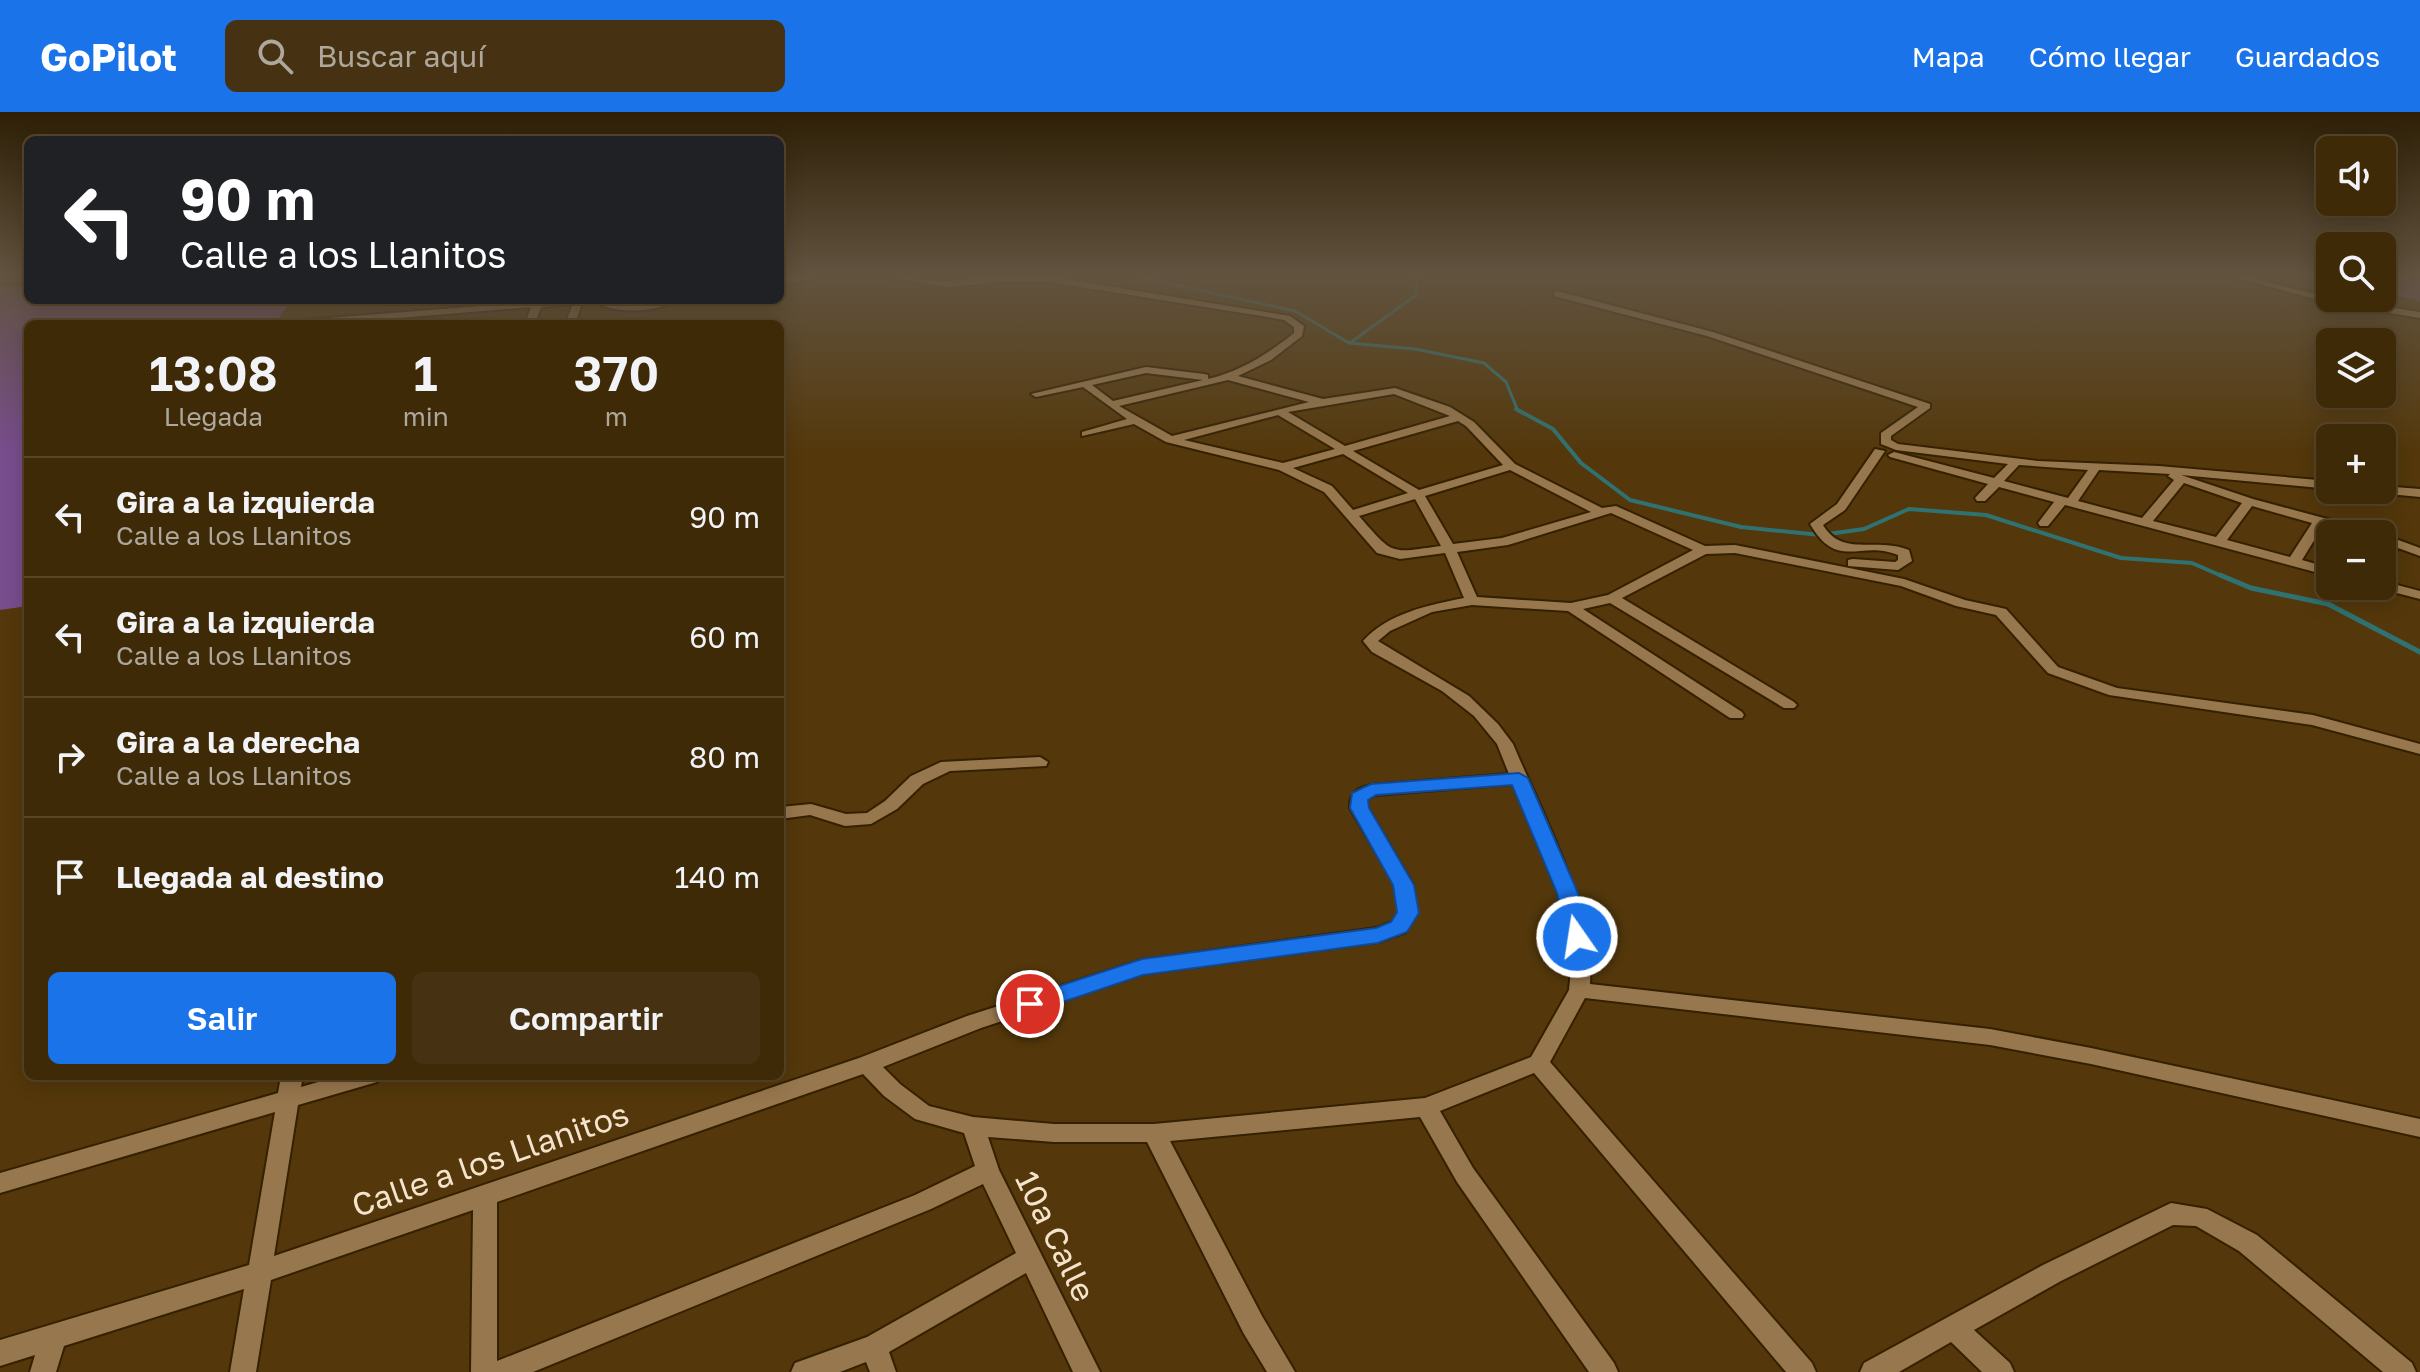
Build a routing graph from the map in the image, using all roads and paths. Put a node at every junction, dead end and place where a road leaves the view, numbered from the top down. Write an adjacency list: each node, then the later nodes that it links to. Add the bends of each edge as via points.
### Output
1 (1297, 336): 3 (street, via 1268,358)
2 (1715, 336): 13 (street, via 1926,406 1885,435)
3 (1222, 378): 4 (street, via 1146,370); 6 (street); 7 (street)
4 (1084, 383): 5 (street); 7 (street)
5 (1036, 394)
6 (1322, 403): 8 (street); 9 (street, via 1395,391)
7 (1112, 404): 10 (street)
8 (1288, 412): 12 (street); 14 (street)
9 (1460, 417): 14 (street); 16 (street)
10 (1135, 420): 11 (street); 12 (street)
11 (1086, 434)
12 (1177, 441): 18 (street)
13 (1882, 446): 15 (street); 17 (street); 43 (street, via 1841,507 1816,524 1821,535 1843,549 1893,547 1904,553 1905,561 1898,566 1834,561)
14 (1346, 449): 18 (street); 27 (street)
15 (2017, 461): 19 (street); 23 (street)
16 (1511, 466): 27 (street); 31 (street)
17 (1937, 466): 21 (street); 23 (street)
18 (1283, 467): 32 (street, via 1328,489)
19 (2095, 468): 20 (street); 29 (street)
20 (2159, 469): 22 (street); 24 (street)
21 (1923, 477)
22 (2181, 479): 30 (street); 35 (street)
23 (1997, 483): 28 (street); 29 (street)
24 (2316, 484)
25 (2396, 491): 26 (street)
26 (2420, 493)
27 (1418, 494): 32 (street); 39 (street)
28 (1981, 498)
29 (2066, 502): 34 (street); 35 (street)
30 (2249, 502): 33 (street); 37 (street)
31 (1599, 511): 39 (street, via 1503,542); 40 (street, via 1619,511)
32 (1352, 514): 39 (street, via 1391,554)
33 (2316, 521)
34 (2044, 523)
35 (2144, 523): 37 (street)
36 (2316, 527): 42 (street)
37 (2219, 542): 42 (street)
38 (2396, 543): 41 (street)
39 (1449, 548): 48 (street)
40 (1703, 550): 43 (street, via 1735,549); 47 (street)
41 (2420, 552)
42 (2294, 562): 44 (street)
43 (1829, 565): 52 (street, via 2001,612 2053,670 2114,692 2313,720)
44 (2316, 568)
45 (2396, 589): 46 (street)
46 (2420, 595)
47 (1612, 598): 49 (street); 50 (street)
48 (1472, 601): 49 (street); 54 (street, via 1428,609 1385,628 1370,641 1477,708 1505,744)
49 (1571, 607): 51 (street)
50 (1789, 705)
51 (1736, 715)
52 (2420, 749)
53 (1040, 762): 55 (street, via 947,766 917,780 871,818 845,820 811,809)
54 (1519, 778): 56 (street, via 1567,893 1582,960); 58 (street, Calle a los Llanitos, via 1371,790 1358,797 1359,808 1404,885 1408,913 1399,927 1378,935 1142,967 974,1022)
55 (784, 812)
56 (1579, 990): 57 (street); 64 (street, via 1990,1037)
57 (1538, 1063): 62 (street); 84 (street)
58 (867, 1064): 63 (street, via 923,1113); 68 (street, Calle a los Llanitos)
59 (291, 1080): 61 (street)
60 (356, 1080): 61 (street)
61 (287, 1101): 67 (street); 70 (street)
62 (1426, 1107): 65 (street); 83 (street, via 1465,1175)
63 (973, 1126): 65 (street); 66 (street, 10a Calle)
64 (2420, 1128)
65 (1154, 1133): 82 (street)
66 (988, 1171): 69 (street, 10a Calle); 78 (street)
67 (0, 1183)
68 (485, 1195): 70 (street, Calle a los Llanitos); 77 (street)
69 (1031, 1257): 73 (street); 81 (street, 10a Calle)
70 (259, 1273): 72 (street, Calle a los Llanitos); 76 (street)
71 (1954, 1328): 85 (street); 86 (street); 87 (street, via 2171,1214 2199,1216 2248,1243)
72 (54, 1335): 74 (street, Calle a los Llanitos); 75 (street)
73 (874, 1347): 79 (street); 80 (street)
74 (0, 1353)
75 (43, 1372)
76 (243, 1372)
77 (484, 1372)
78 (501, 1372)
79 (804, 1372)
80 (883, 1372)
81 (1087, 1372)
82 (1282, 1372)
83 (1605, 1372)
84 (1803, 1372)
85 (1873, 1372)
86 (2001, 1372)
87 (2403, 1372)

